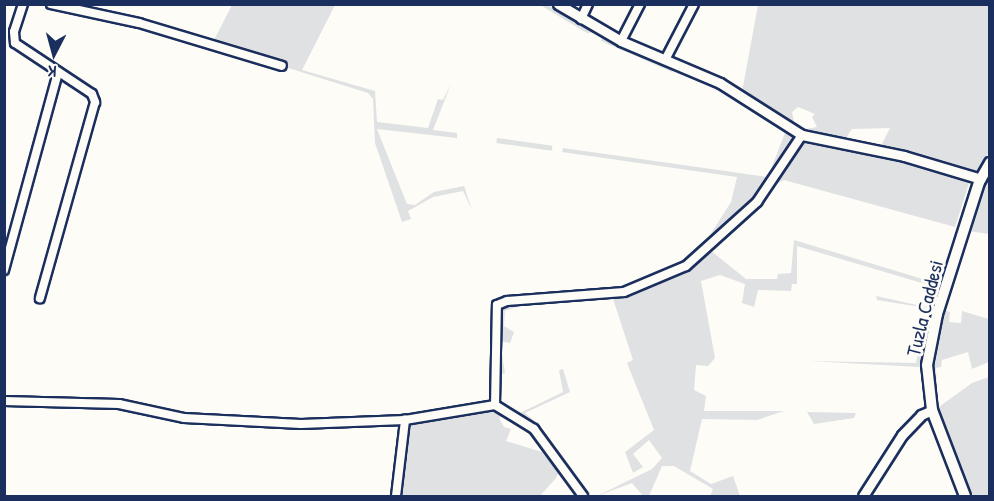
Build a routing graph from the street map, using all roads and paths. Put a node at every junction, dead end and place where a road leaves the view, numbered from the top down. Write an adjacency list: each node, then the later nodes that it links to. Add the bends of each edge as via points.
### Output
1 (23, 4): 11 (street, via 12,39)
2 (51, 4): 10 (street, via 139,23)
3 (558, 4): 7 (street)
4 (588, 4): 7 (street)
5 (640, 4): 8 (street)
6 (694, 4): 9 (street)
7 (581, 19): 8 (street)
8 (621, 40): 9 (street)
9 (665, 60): 12 (street, via 727,87)
10 (282, 66)
11 (58, 72): 15 (street); 16 (street, via 92,94 95,102)
12 (802, 135): 14 (street, via 904,156); 18 (street, via 757,202 686,266 624,292 497,305)
13 (990, 163): 14 (main road, Tuzla Caddesi)
14 (981, 178): 19 (main road, Tuzla Caddesi, via 928,350 927,393)
15 (4, 270)
16 (40, 298)
17 (4, 401): 20 (street, via 119,404 184,418 235,421)
18 (495, 405): 20 (street); 22 (street, via 534,429)
19 (932, 410): 23 (street, via 921,415 903,435); 24 (main road, Tuzla Caddesi)
20 (405, 420): 21 (street)
21 (396, 496)
22 (583, 496)
23 (863, 496)
24 (965, 496)

